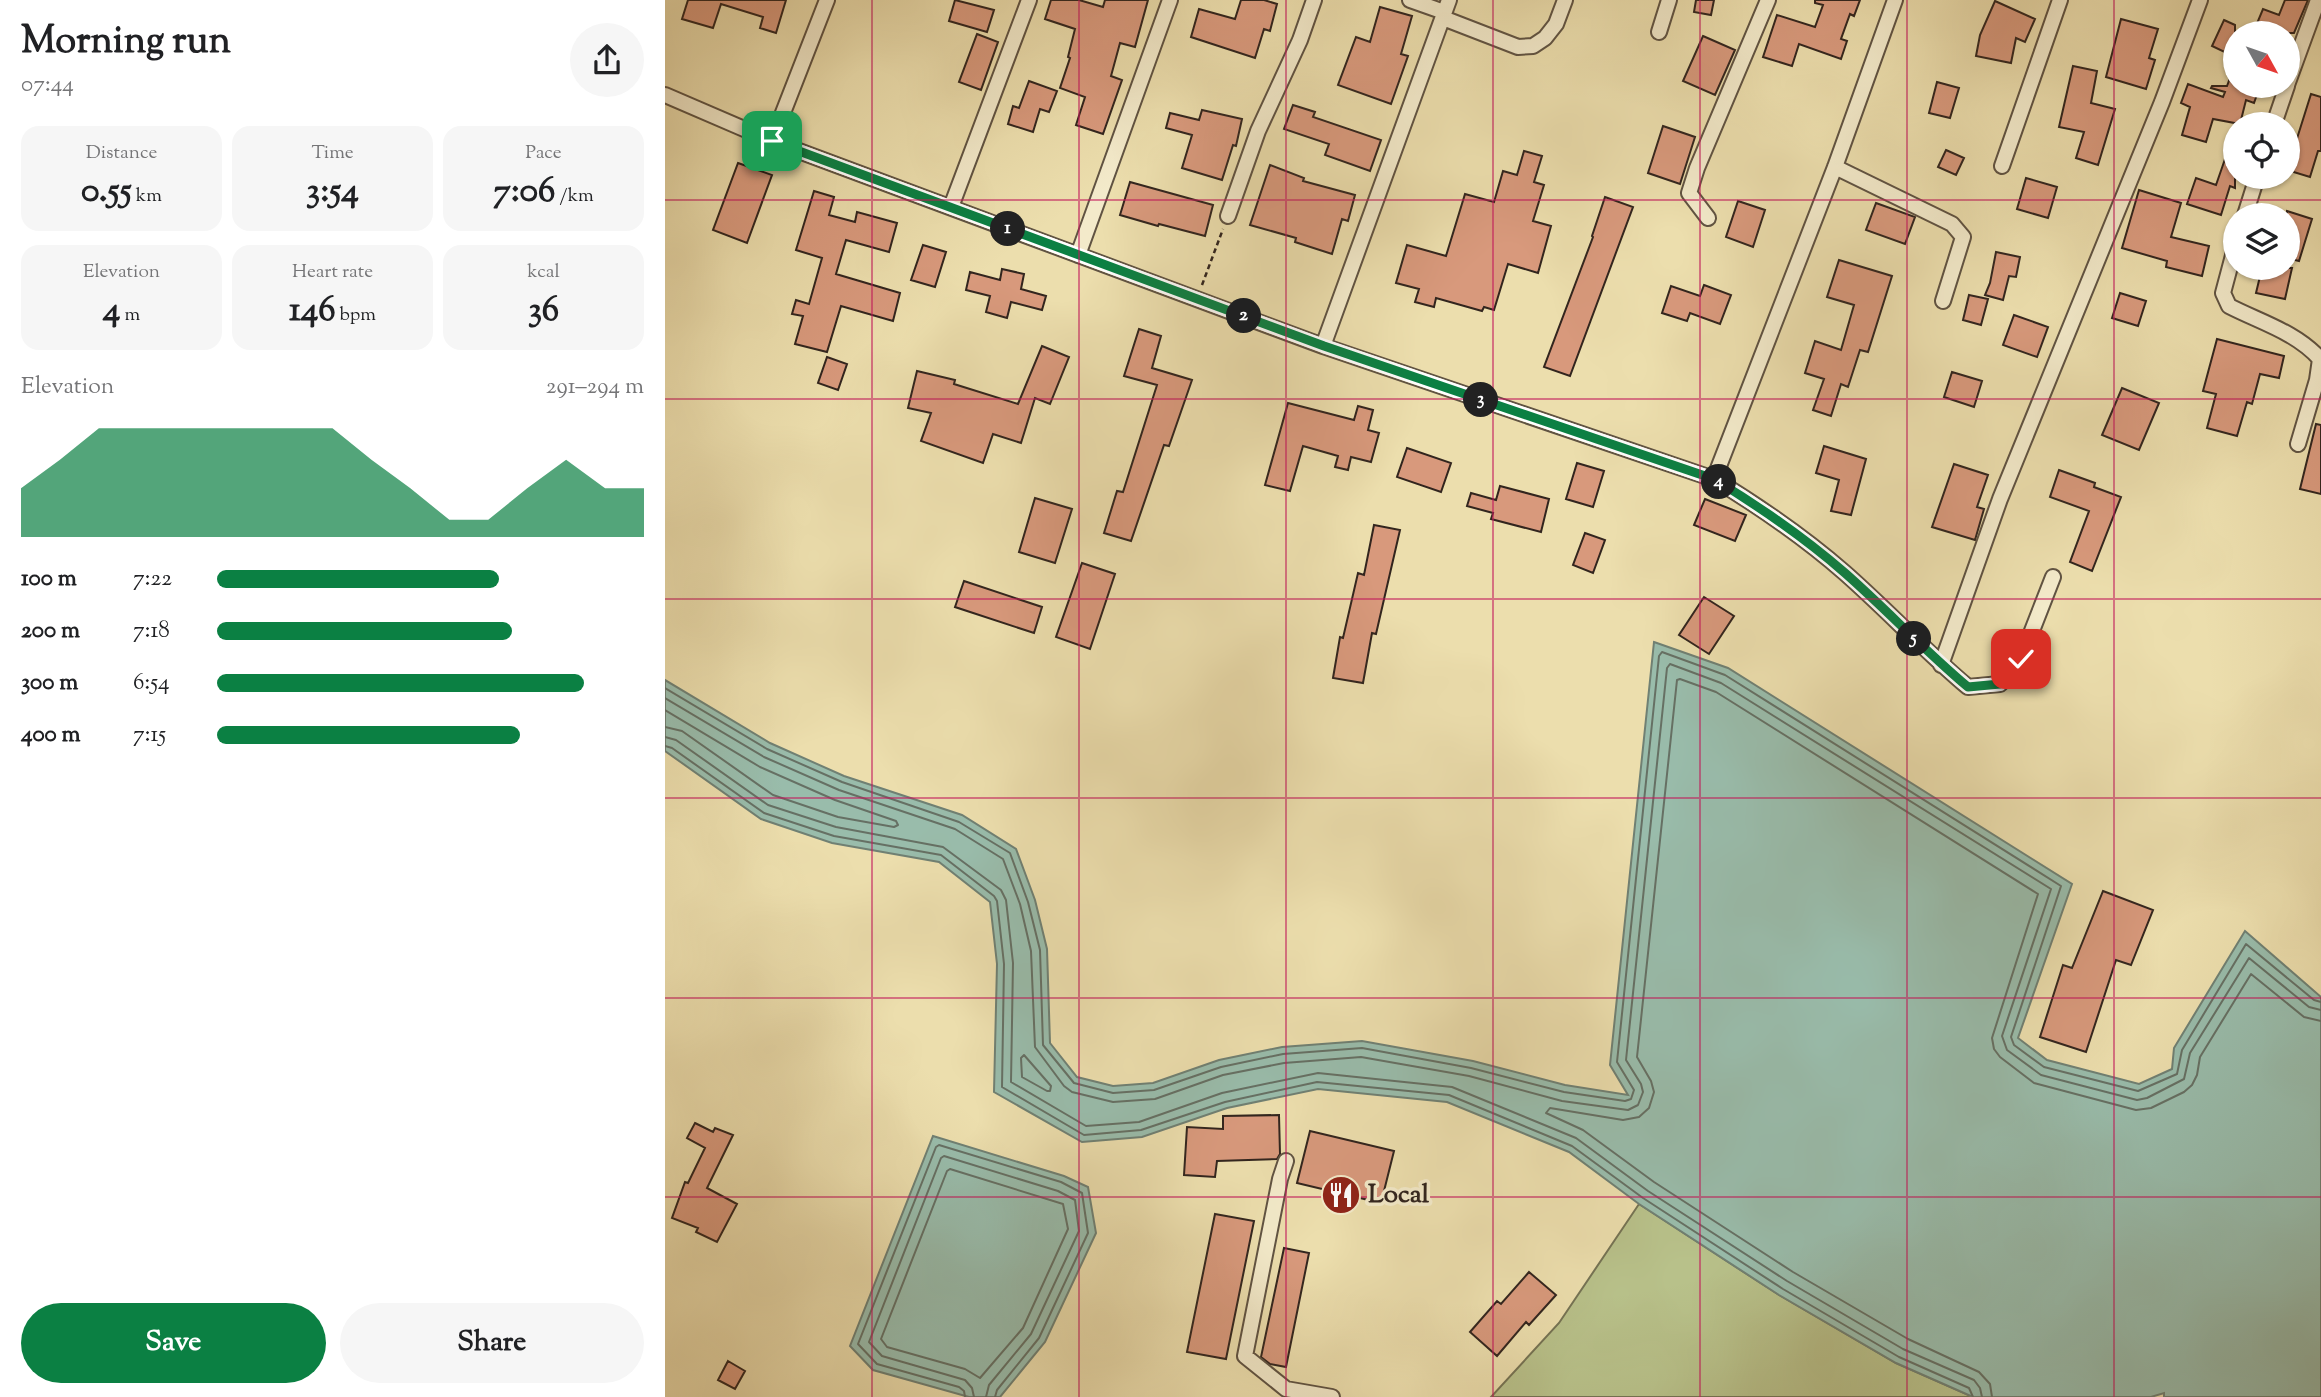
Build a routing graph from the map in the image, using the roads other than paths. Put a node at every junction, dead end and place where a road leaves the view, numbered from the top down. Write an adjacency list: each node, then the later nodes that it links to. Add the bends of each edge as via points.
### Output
1 (827, 0): 17 (street)
2 (1029, 0): 20 (street)
3 (1170, 0): 23 (street)
4 (1314, 0): 21 (street, via 1258,131)
5 (1411, 0): 13 (street)
6 (1565, 0): 13 (street, via 1556,24 1533,46 1518,47)
7 (1669, 0): 14 (street)
8 (1768, 0): 22 (street, via 1689,193)
9 (1895, 0): 19 (street)
10 (2060, 0): 18 (street)
11 (2200, 0): 30 (street, via 2000,499)
12 (2318, 0): 15 (street)
13 (1445, 10): 26 (street)
14 (1659, 32)
15 (2300, 49)
16 (665, 95): 17 (street)
17 (772, 141): 20 (street)
18 (2002, 166)
19 (1835, 167): 25 (street, via 1952,224 1963,237); 28 (street)
20 (951, 207): 23 (street)
21 (1228, 216)
22 (1708, 218)
23 (1078, 255): 26 (street)
24 (2226, 280): 27 (street, via 2223,293 2229,306 2293,336 2320,359)
25 (1943, 301)
26 (1324, 346): 28 (street)
27 (2298, 444)
28 (1714, 479): 30 (street, via 1845,573)
29 (2053, 578): 30 (street, via 2021,659 2000,684 1968,687)
30 (1941, 665)
31 (1286, 1161): 32 (street, via 1245,1356 1286,1389)
32 (1332, 1397)

